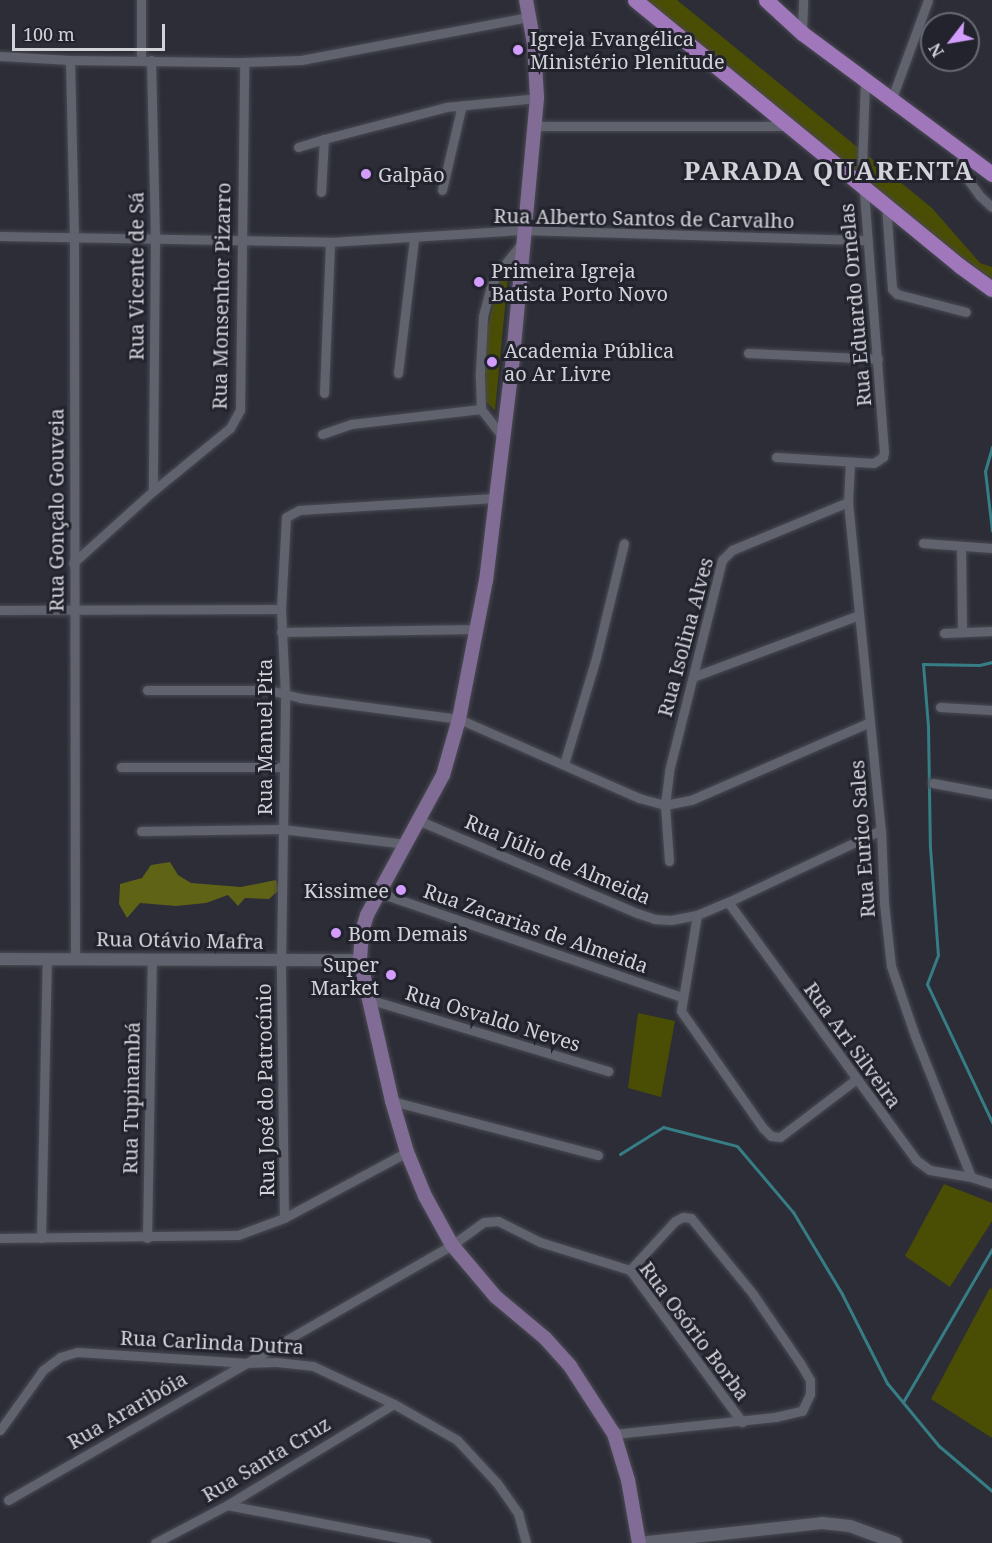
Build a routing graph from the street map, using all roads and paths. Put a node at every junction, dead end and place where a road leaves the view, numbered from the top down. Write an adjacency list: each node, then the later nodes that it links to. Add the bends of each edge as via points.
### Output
1 (141, 0): 11 (street, Rua Vicente de Sá)
2 (526, 0): 7 (main road)
3 (635, 0): 18 (main road)
4 (766, 0): 8 (main road)
5 (803, 0): 8 (street)
6 (928, 0): 15 (street)
7 (529, 17): 12 (street, via 301,60); 14 (main road)
8 (802, 33): 13 (main road)
9 (0, 56): 10 (street)
10 (70, 60): 11 (street); 29 (street, Rua Gonçalo Gouveia)
11 (146, 60): 12 (street); 31 (street, Rua Vicente de Sá)
12 (244, 62): 33 (street, Rua Monsenhor Pizarro)
13 (865, 80): 15 (main road); 23 (street, Rua Eduardo Ornelas)
14 (537, 98): 16 (street); 17 (main road)
15 (892, 98): 21 (main road)
16 (462, 105): 19 (street); 24 (street)
17 (534, 126): 18 (street); 30 (main road)
18 (790, 126): 23 (main road)
19 (324, 139): 20 (street); 25 (street)
20 (298, 147)
21 (966, 154): 22 (main road); 27 (street, via 961,170)
22 (992, 174)
23 (863, 183): 26 (main road); 34 (street, Rua Eduardo Ornelas)
24 (442, 190)
25 (321, 192)
26 (886, 203): 36 (main road); 37 (street, via 892,289 897,294)
27 (992, 207)
28 (0, 236): 29 (street, Rua Alberto Santos de Carvalho)
29 (74, 236): 31 (street, Rua Alberto Santos de Carvalho); 54 (street, Rua Gonçalo Gouveia)
30 (522, 237): 32 (street, Rua Alberto Santos de Carvalho); 34 (street, Rua Alberto Santos de Carvalho); 42 (street, via 490,289 483,316); 44 (main road, via 513,358)
31 (155, 238): 33 (street, Rua Alberto Santos de Carvalho); 47 (street, Rua Vicente de Sá)
32 (414, 238): 35 (street, Rua Alberto Santos de Carvalho); 40 (street)
33 (241, 240): 35 (street, Rua Alberto Santos de Carvalho); 47 (street, Rua Monsenhor Pizarro, via 241,399 237,420)
34 (868, 240): 39 (street, Rua Eduardo Ornelas)
35 (330, 242): 41 (street)
36 (992, 289)
37 (966, 312)
38 (748, 353): 39 (street)
39 (878, 359): 46 (street, Rua Eduardo Ornelas, via 883,457 874,463)
40 (398, 373)
41 (324, 393)
42 (482, 409): 43 (street, via 351,424); 44 (street)
43 (322, 434)
44 (502, 436): 48 (main road)
45 (776, 456): 46 (street)
46 (850, 462): 49 (street, Rua Eurico Sales)
47 (153, 491): 54 (street, Rua Monsenhor Pizarro)
48 (495, 498): 56 (street, Rua Manuel Pita, via 299,510 289,514 284,524); 59 (main road, via 490,559)
49 (848, 502): 58 (street, Rua Eurico Sales); 64 (street, Rua Isolina Alves, via 726,554 718,569)
50 (624, 543): 71 (street, via 596,658)
51 (923, 543): 52 (street)
52 (961, 547): 53 (street); 60 (street)
53 (990, 548)
54 (73, 563): 55 (street, Rua Gonçalo Gouveia)
55 (74, 609): 56 (street); 57 (street); 89 (street, Rua Gonçalo Gouveia)
56 (281, 609): 62 (street, Rua Manuel Pita)
57 (0, 610)
58 (859, 615): 64 (street); 70 (street, Rua Eurico Sales)
59 (477, 629): 62 (street); 69 (main road)
60 (962, 631): 61 (street); 63 (street)
61 (992, 631)
62 (281, 632): 66 (street, Rua Manuel Pita)
63 (944, 633)
64 (693, 677): 76 (street, Rua Isolina Alves, via 669,771)
65 (147, 690): 66 (street, via 255,690)
66 (285, 694): 69 (street); 73 (street, Rua Manuel Pita)
67 (940, 707): 68 (street)
68 (992, 710)
69 (459, 719): 71 (street); 77 (main road, via 443,775)
70 (870, 722): 76 (street, via 691,800); 79 (street, Rua Eurico Sales)
71 (564, 764): 76 (street)
72 (122, 767): 73 (street)
73 (282, 767): 78 (street, Rua Manuel Pita)
74 (933, 783): 75 (street)
75 (992, 794)
76 (665, 806): 82 (street, Rua Isolina Alves)
77 (420, 821): 81 (main road); 85 (street, Rua Júlio de Almeida, via 636,913 671,920)
78 (282, 829): 80 (street); 81 (street); 91 (street, Rua Manuel Pita)
79 (881, 830): 84 (street, Rua Júlio de Almeida); 99 (street, Rua Eurico Sales, via 891,966)
80 (141, 831)
81 (406, 844): 83 (main road)
82 (669, 861)
83 (377, 892): 90 (main road, via 362,931); 92 (street, Rua Zacarias de Almeida)
84 (728, 902): 85 (street, Rua Júlio de Almeida); 95 (street, Rua Ari Silveira)
85 (697, 915): 92 (street)
86 (0, 958): 87 (street, Rua Otávio Mafra)
87 (47, 958): 89 (street, Rua Otávio Mafra); 103 (street)
88 (152, 958): 89 (street, Rua Otávio Mafra); 91 (street, Rua Otávio Mafra); 104 (street, Rua Tupinambá)
89 (75, 959)
90 (360, 960): 91 (street, Rua Otávio Mafra); 93 (main road)
91 (281, 961): 101 (street, Rua José do Patrocínio)
92 (682, 997): 95 (street, via 684,1017 771,1136 780,1137)
93 (368, 999): 94 (street, Rua Osvaldo Neves); 96 (main road)
94 (608, 1071)
95 (855, 1080): 99 (street, Rua Ari Silveira, via 916,1160 930,1170)
96 (392, 1101): 97 (main road); 98 (street)
97 (407, 1152): 101 (street); 105 (main road)
98 (598, 1155)
99 (971, 1177): 100 (street)
100 (992, 1184)
101 (284, 1218): 104 (street, via 238,1235)
102 (0, 1238): 103 (street)
103 (41, 1238): 104 (street)
104 (147, 1238)
105 (452, 1245): 106 (street, Rua Osório Borba, via 484,1222 498,1221 540,1242); 107 (street, Rua Araribóia); 111 (main road, via 496,1297 545,1338 570,1366)
106 (630, 1270): 109 (street, Rua Osório Borba); 109 (street, via 675,1221 691,1218 753,1294 810,1380 810,1394 802,1411)
107 (245, 1363): 108 (street, Rua Carlinda Dutra, via 313,1366); 110 (street, Rua Carlinda Dutra, via 77,1352 60,1357 43,1370); 112 (street, Rua Araribóia)
108 (394, 1404): 113 (street, Rua Santa Cruz); 116 (street, Rua Carlinda Dutra, via 457,1440 497,1483 518,1513)
109 (742, 1422): 111 (street)
110 (0, 1430)
111 (614, 1434): 117 (main road, via 628,1480)
112 (8, 1500)
113 (227, 1505): 114 (street, Rua Santa Cruz); 115 (street)
114 (155, 1543)
115 (426, 1543)
116 (526, 1543)
117 (639, 1543): 118 (street, via 822,1523 850,1526)
118 (896, 1543)

